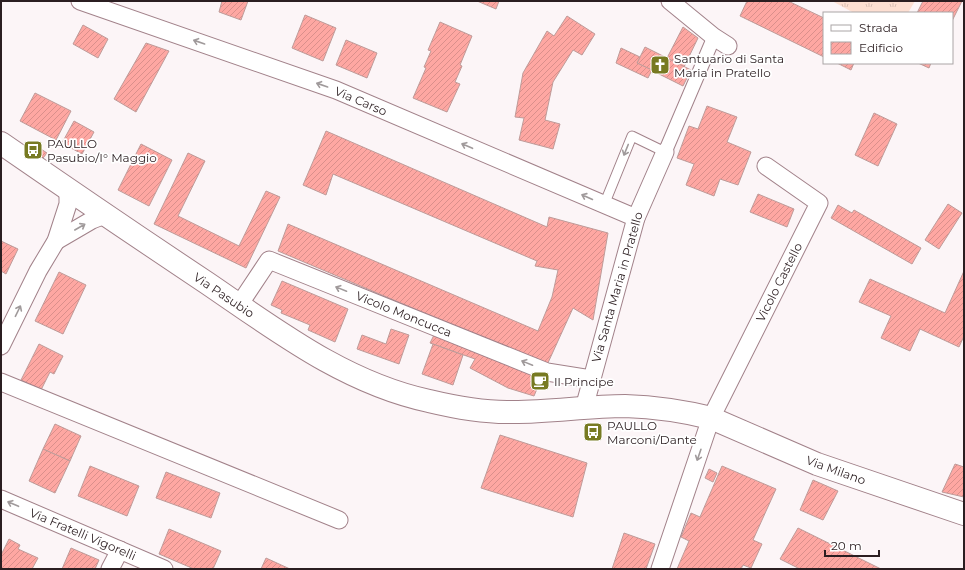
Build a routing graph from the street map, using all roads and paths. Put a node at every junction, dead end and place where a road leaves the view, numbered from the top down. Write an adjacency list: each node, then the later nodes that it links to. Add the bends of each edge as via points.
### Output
1 (80, 1): 8 (street, Via Carso, one-way to 1, via 336,90)
2 (670, 1): 3 (street, Via Santa Maria in Pratello)
3 (721, 42): 5 (street, Via Santa Maria in Pratello)
4 (1, 143): 7 (street, Via Pasubio)
5 (665, 152): 8 (lane, one-way to 8, via 632,136); 10 (street, Via Santa Maria in Pratello)
6 (766, 166): 17 (street, Vicolo Castello, via 818,203)
7 (68, 189): 9 (street, Via Pasubio); 11 (street, via 68,204)
8 (604, 205): 10 (street, Via Carso)
9 (105, 214): 11 (street, one-way to 9); 12 (street, Via Pasubio)
10 (636, 218): 14 (street, Via Santa Maria in Pratello)
11 (56, 241): 13 (street, one-way to 11, via 38,271)
12 (239, 305): 14 (street, Vicolo Moncucca, one-way to 12, via 547,372 269,260); 16 (street, Via Pasubio, via 347,373 408,396 466,408 504,412)
13 (1, 346)
14 (591, 379): 16 (street, Via Santa Maria in Pratello)
15 (1, 382): 20 (street)
16 (584, 408): 17 (street, Via Milano, via 655,408)
17 (711, 418): 19 (street, Via Milano, via 817,464); 24 (street, one-way to 24)
18 (1, 499): 21 (street, Via Fratelli Vigorelli, one-way to 18)
19 (964, 514)
20 (339, 520)
21 (120, 550): 22 (street); 23 (street, Via Fratelli Vigorelli)
22 (110, 569)
23 (164, 569)
24 (660, 569)

